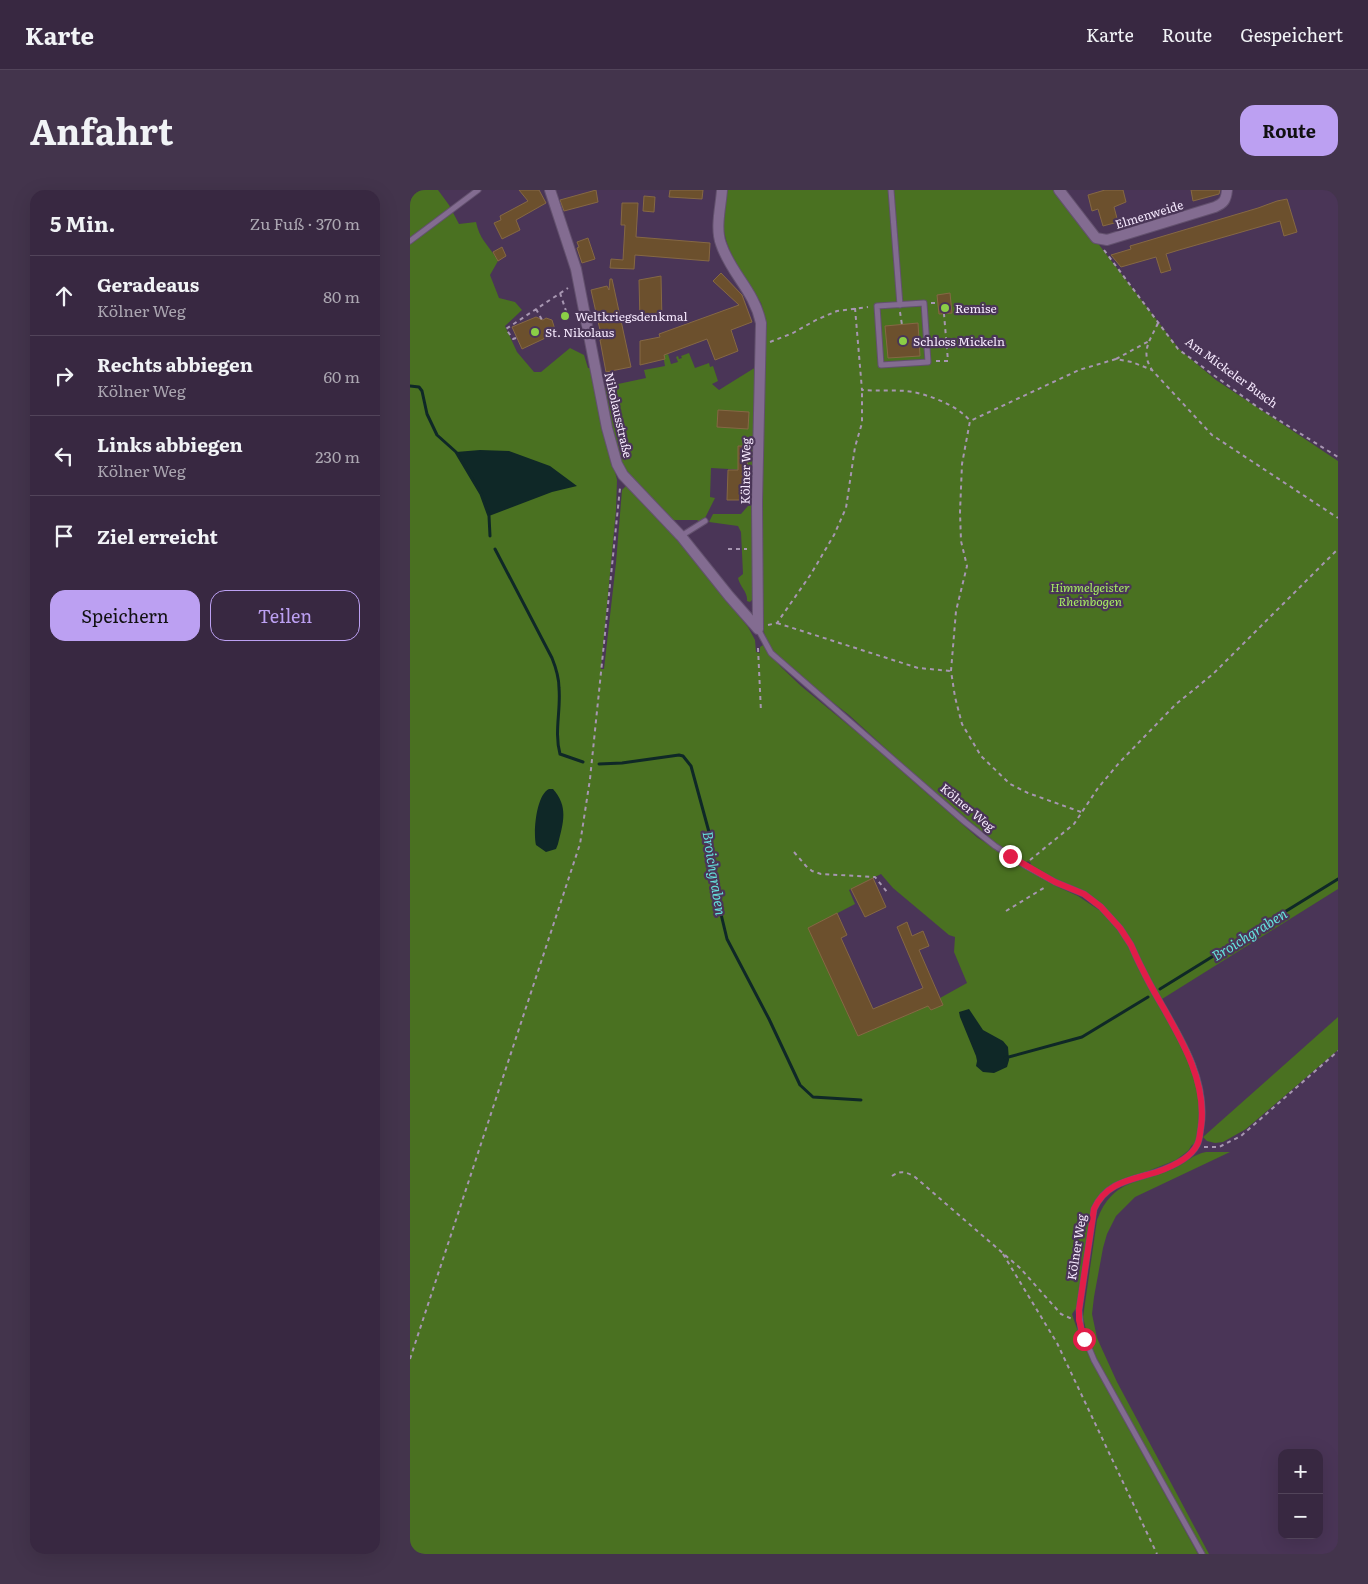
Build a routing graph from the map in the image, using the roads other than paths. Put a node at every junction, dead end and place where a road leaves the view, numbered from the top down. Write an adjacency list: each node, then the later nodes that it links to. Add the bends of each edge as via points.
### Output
1 (478, 190): 7 (lane)
2 (550, 190): 10 (street, Nikolausstraße, via 576,269 617,464 623,475)
3 (722, 190): 11 (street, Kölner Weg, via 721,244 751,295 761,324)
4 (891, 190): 8 (lane)
5 (1059, 190): 6 (street, Elmenweide, via 1096,238 1107,240 1215,207 1224,203)
6 (1227, 190)
7 (410, 240)
8 (900, 304): 8 (lane, via 924,303 928,362 881,365 877,306)
9 (705, 521): 10 (lane)
10 (680, 536): 11 (street, Nikolausstraße)
11 (758, 629): 12 (lane, Kölner Weg, via 771,653 965,822 1026,866 1084,894 1107,914 1131,945 1190,1060 1197,1080 1202,1117 1197,1145 1173,1165 1115,1186 1098,1200 1094,1209 1079,1320 1094,1360)
12 (1202, 1554)

